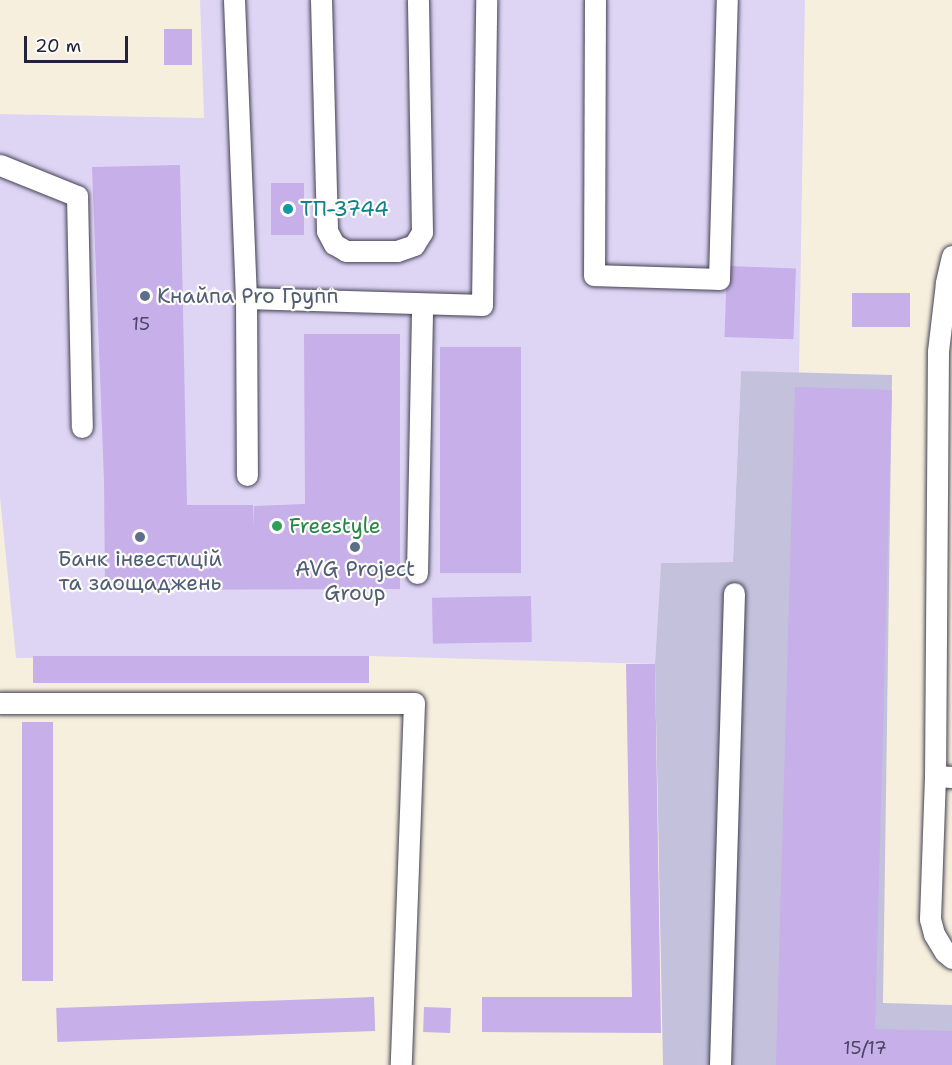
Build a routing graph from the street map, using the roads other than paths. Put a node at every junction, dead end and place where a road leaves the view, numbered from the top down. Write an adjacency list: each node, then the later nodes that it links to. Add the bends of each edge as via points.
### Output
1 (234, 0): 9 (lane)
2 (321, 0): 3 (lane, via 327,231 333,244 346,251 397,251 414,245 422,232)
3 (418, 0)
4 (486, 0): 10 (lane, via 482,305)
5 (595, 0): 6 (lane, via 594,275 719,279)
6 (727, 0)
7 (0, 165): 11 (lane, via 77,196)
8 (952, 256): 16 (lane, via 938,351)
9 (246, 298): 10 (lane); 12 (lane)
10 (422, 305): 13 (lane)
11 (82, 427)
12 (248, 475)
13 (417, 573)
14 (734, 593): 19 (lane)
15 (0, 703): 18 (lane, via 414,703)
16 (944, 776): 17 (lane, via 930,919 934,934)
17 (952, 958)
18 (401, 1065)
19 (720, 1065)

